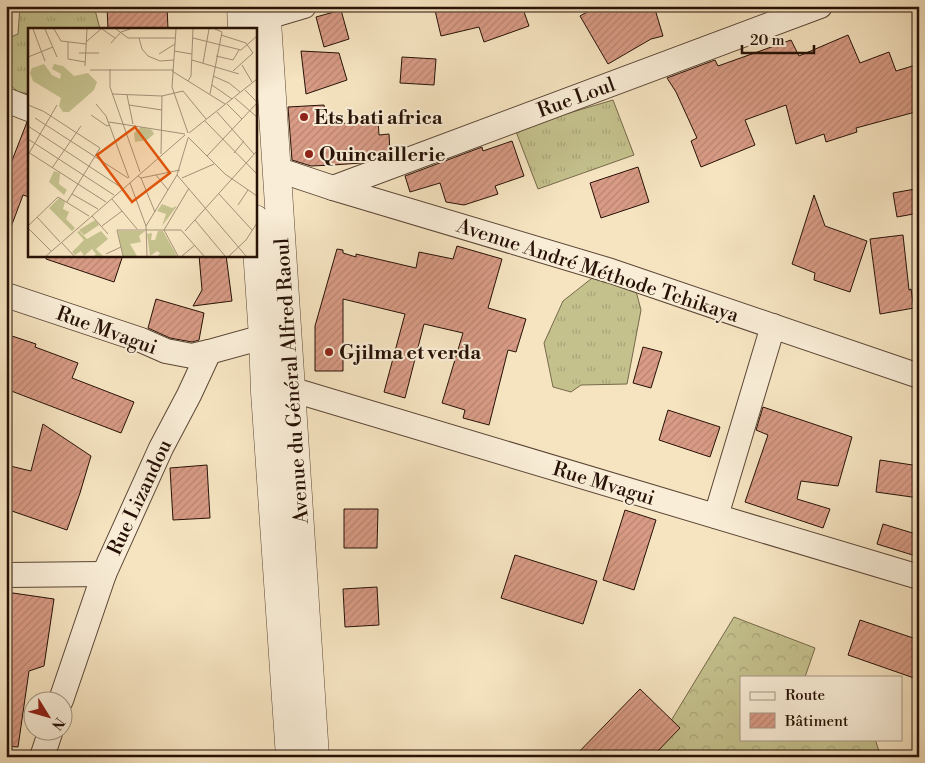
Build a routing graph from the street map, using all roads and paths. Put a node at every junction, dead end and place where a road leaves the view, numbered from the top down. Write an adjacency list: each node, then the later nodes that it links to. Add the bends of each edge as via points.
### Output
1 (241, 6): 5 (street)
2 (304, 6): 4 (street)
3 (820, 6): 9 (street, Rue Loul)
4 (266, 12): 8 (street, Avenue du Général Alfred Raoul)
5 (242, 28)
6 (6, 100): 7 (street)
7 (28, 109)
8 (276, 169): 9 (street, Avenue André Méthode Tchikaya); 16 (street, Avenue du Général Alfred Raoul)
9 (333, 188): 12 (street, Avenue André Méthode Tchikaya, via 611,271)
10 (256, 232): 13 (street, Avenue du Général Alfred Raoul)
11 (6, 295): 14 (street, Rue Mvagui, via 141,340 166,352 192,356)
12 (773, 326): 15 (street, Avenue André Méthode Tchikaya); 17 (street)
13 (264, 337): 14 (street); 24 (street, Avenue du Général Alfred Raoul)
14 (209, 352): 18 (street, Rue Lizandou)
15 (919, 376)
16 (290, 389): 17 (street, Rue Mvagui); 25 (street, Avenue du Général Alfred Raoul)
17 (716, 516): 20 (street, Rue Mvagui)
18 (104, 574): 19 (street); 21 (street, Rue Lizandou)
19 (6, 575)
20 (919, 578)
21 (64, 690)
22 (48, 740): 23 (street)
23 (42, 757)
24 (290, 757)
25 (315, 757)

